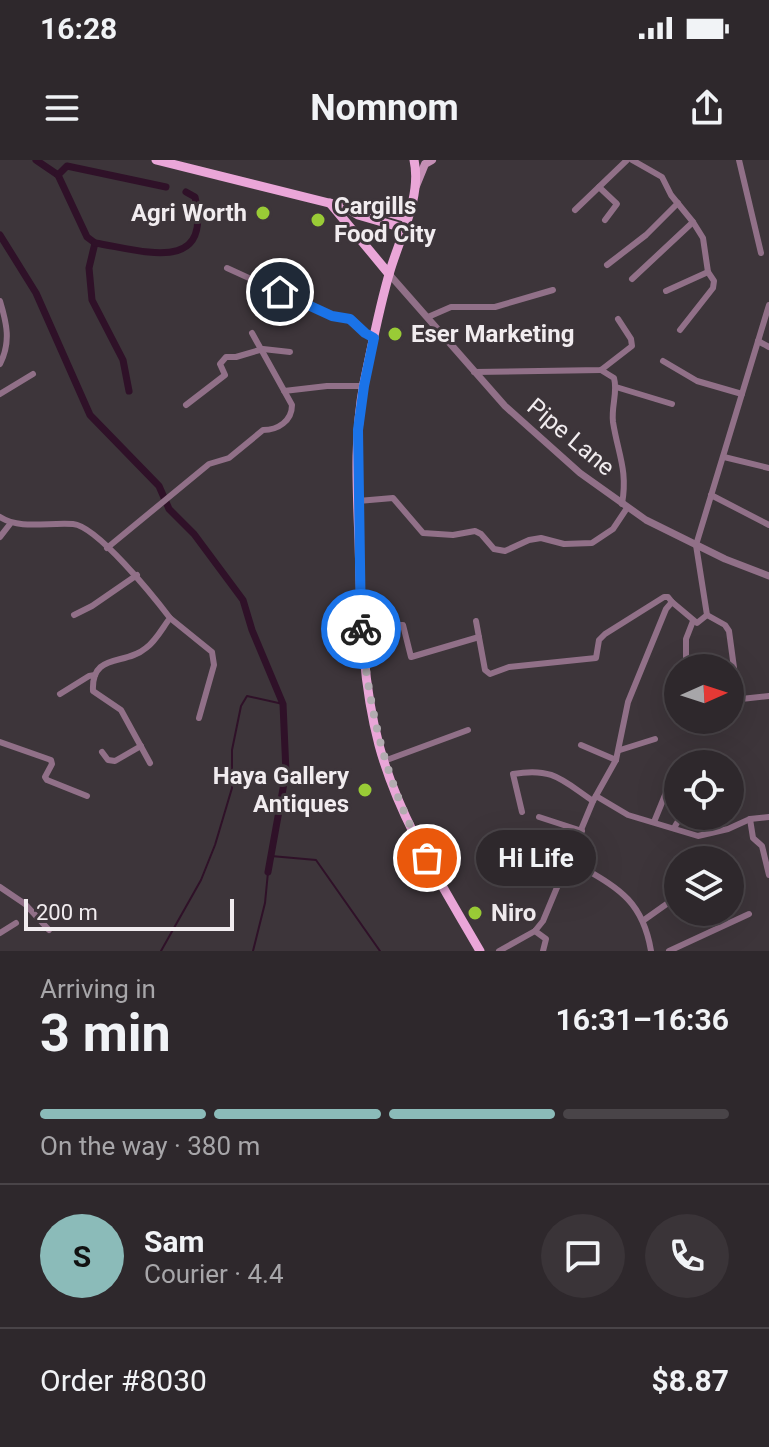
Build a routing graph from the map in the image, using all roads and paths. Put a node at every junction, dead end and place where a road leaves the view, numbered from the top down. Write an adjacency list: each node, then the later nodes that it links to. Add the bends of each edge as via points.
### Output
1 (156, 160): 8 (main road)
2 (414, 160): 7 (main road)
3 (432, 160): 7 (main road)
4 (630, 160): 6 (street); 9 (street, via 662,177)
5 (739, 160): 16 (street)
6 (599, 187): 11 (street); 13 (street, via 617,204)
7 (414, 190): 12 (main road)
8 (330, 203): 10 (main road); 20 (main road)
9 (678, 203): 14 (street); 17 (street)
10 (345, 207): 12 (main road, via 362,205); 15 (main road)
11 (575, 210)
12 (407, 218): 15 (main road)
13 (605, 220)
14 (693, 222): 19 (street, via 703,238); 21 (street)
15 (403, 228): 20 (main road)
16 (761, 253)
17 (607, 265)
18 (227, 268): 31 (street, via 332,316 350,319)
19 (708, 272): 23 (street); 29 (street, via 713,288)
20 (389, 274): 26 (street, Pipe Lane); 31 (main road)
21 (632, 279)
22 (553, 290): 26 (street, via 495,307 451,307)
23 (666, 291)
24 (0, 301): 37 (street, via 8,328 7,352)
25 (769, 305): 27 (street)
26 (428, 317): 39 (street, Pipe Lane)
27 (767, 317): 32 (street)
28 (618, 319): 38 (street, via 632,346)
29 (680, 330)
30 (252, 333): 34 (street)
31 (374, 338): 41 (main road)
32 (758, 341): 33 (street); 45 (street)
33 (769, 347)
34 (263, 349): 35 (street); 43 (street); 47 (street, via 226,357 220,364 225,375)
35 (290, 352)
36 (663, 361): 45 (street, via 697,381)
37 (0, 364)
38 (601, 370): 39 (street); 42 (street, via 614,378)
39 (474, 372): 52 (street, Pipe Lane, via 543,442)
40 (33, 374): 44 (street)
41 (364, 386): 43 (street); 51 (main road)
42 (616, 387): 46 (street); 52 (street, via 613,421 624,464)
43 (284, 391): 58 (street, via 292,405 289,420 263,430 229,458 209,464)
44 (0, 394)
45 (742, 394): 48 (street)
46 (672, 404)
47 (186, 405)
48 (724, 457): 49 (street); 50 (street)
49 (769, 468)
50 (711, 495): 55 (street); 57 (street)
51 (358, 501): 52 (street, via 393,498 423,533 475,531 494,549 505,551 541,538 592,543 613,529); 67 (main road)
52 (625, 506): 57 (street, Pipe Lane)
53 (0, 517): 54 (street)
54 (10, 524): 56 (street); 58 (street, via 77,524)
55 (769, 525)
56 (0, 537)
57 (696, 545): 60 (street, Pipe Lane); 63 (street)
58 (107, 548): 59 (street)
59 (137, 575): 62 (street); 64 (street)
60 (769, 576)
61 (672, 602): 66 (street); 68 (street, via 664,597 605,634 598,656 586,660 509,667 490,674); 79 (street, via 628,702)
62 (74, 615)
63 (707, 615): 66 (street); 72 (street, via 729,631 741,699)
64 (170, 618): 70 (street, via 146,649 107,662); 73 (street, via 212,652 214,665)
65 (476, 621): 68 (street)
66 (693, 621): 69 (street)
67 (361, 625): 68 (street, via 403,625 411,657); 82 (main road, via 369,698)
68 (479, 637)
69 (686, 654)
70 (95, 675): 71 (street); 78 (street, via 93,691 121,710)
71 (60, 694)
72 (769, 696)
73 (199, 718)
74 (468, 730): 82 (street)
75 (655, 739): 79 (street)
76 (0, 742): 84 (street, via 51,760 47,780)
77 (581, 745): 81 (street)
78 (141, 746): 80 (street, via 115,761); 83 (street)
79 (620, 750): 81 (street)
80 (102, 752)
81 (616, 760): 85 (street)
82 (384, 761): 107 (main road, via 414,834)
83 (150, 763)
84 (87, 796)
85 (594, 798): 87 (street, via 547,772 513,774); 91 (street); 96 (street)
86 (664, 798): 91 (street)
87 (522, 812)
88 (539, 817): 96 (street)
89 (769, 817): 90 (street)
90 (750, 819): 92 (street); 98 (street)
91 (654, 822): 93 (street)
92 (744, 822)
93 (664, 825)
94 (680, 830): 95 (street, via 698,836)
95 (724, 830)
96 (582, 831): 97 (street)
97 (570, 860): 102 (street, via 617,889); 105 (street)
98 (769, 875)
99 (0, 887): 104 (street)
100 (664, 906): 102 (street)
101 (749, 914): 111 (street)
102 (644, 920): 110 (street)
103 (16, 923): 106 (street)
104 (49, 930)
105 (535, 931): 108 (street); 109 (street, via 546,939)
106 (0, 933)
107 (480, 951)
108 (499, 951)
109 (543, 951)
110 (651, 951)
111 (669, 951)

